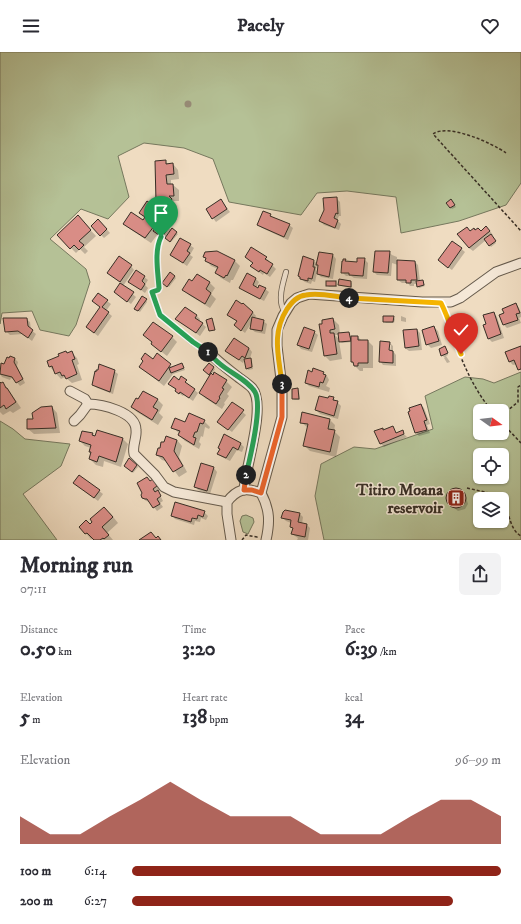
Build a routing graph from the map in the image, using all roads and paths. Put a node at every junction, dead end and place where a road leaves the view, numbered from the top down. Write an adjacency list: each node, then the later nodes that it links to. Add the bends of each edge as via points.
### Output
1 (506, 153): 2 (path, via 455,131 438,131 433,134)
2 (521, 231)
3 (161, 237): 8 (lane, via 158,242 159,288 152,292 160,315)
4 (521, 263): 6 (street, via 496,272 456,301)
5 (286, 272): 7 (lane, via 281,304)
6 (441, 303): 7 (street, via 308,294 297,298); 12 (path, via 470,377)
7 (286, 310): 20 (street, via 277,337 282,417)
8 (210, 353): 18 (street, via 252,388 257,396 252,452)
9 (521, 385): 13 (path, via 518,387 518,402)
10 (70, 390): 11 (street, via 85,398)
11 (88, 404): 14 (street); 21 (street, via 120,412 133,420 136,429 134,454 166,489)
12 (486, 404)
13 (509, 409)
14 (74, 421)
15 (509, 430): 16 (path)
16 (521, 443)
17 (467, 488): 19 (path)
18 (244, 490): 20 (street); 21 (street, via 236,492)
19 (485, 492)
20 (261, 493): 23 (street, via 268,508)
21 (227, 502): 25 (street, via 226,514)
22 (509, 518): 24 (path, via 513,529)
23 (267, 536): 26 (path, via 259,529 257,537 246,535)
24 (521, 536)
25 (231, 540)
26 (242, 540)

